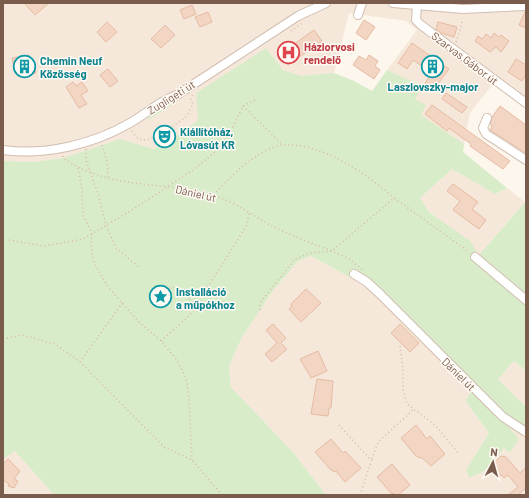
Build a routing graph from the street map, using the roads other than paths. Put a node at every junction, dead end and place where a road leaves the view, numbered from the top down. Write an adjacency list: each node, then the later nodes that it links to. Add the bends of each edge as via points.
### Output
1 (326, 3): 9 (street, Zugligeti út, via 298,16 177,94 163,100 130,124 62,148 38,151)
2 (362, 3): 6 (street)
3 (393, 3): 4 (street)
4 (417, 6): 5 (street, via 463,9); 7 (street, Szarvas Gábor út, via 416,20)
5 (526, 6)
6 (358, 15)
7 (526, 104)
8 (487, 118): 10 (street, via 483,128 486,134)
9 (3, 150)
10 (526, 160)
11 (475, 257): 13 (street)
12 (354, 274): 14 (street, Dániel út, via 380,294 497,412)
13 (526, 300)
14 (526, 432)

